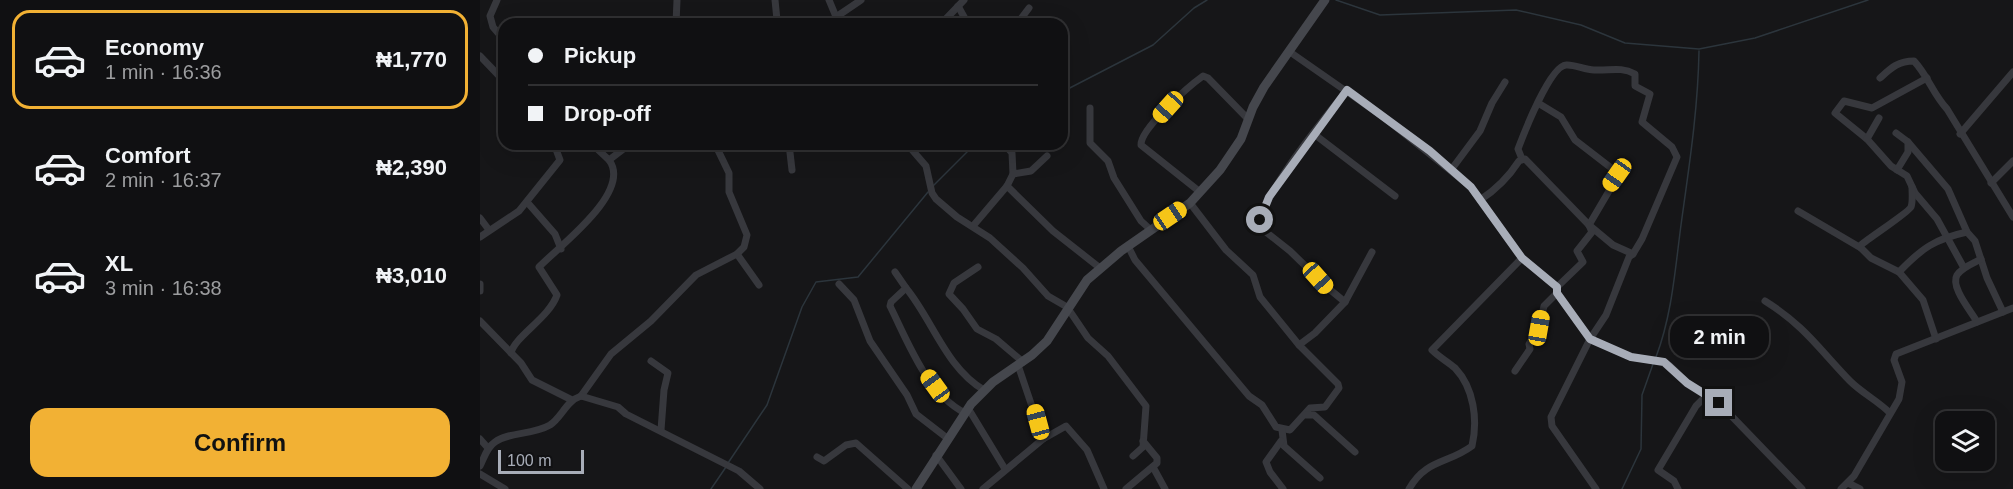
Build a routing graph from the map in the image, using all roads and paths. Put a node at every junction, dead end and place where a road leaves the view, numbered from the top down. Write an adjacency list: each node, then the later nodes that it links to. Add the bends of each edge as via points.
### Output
1 (497, 0): 17 (street, via 490,16)
2 (677, 0): 10 (street)
3 (775, 0): 11 (street)
4 (829, 0): 12 (street)
5 (861, 0): 13 (street)
6 (964, 0): 8 (street)
7 (1324, 2): 18 (street)
8 (958, 6): 14 (street); 15 (street)
9 (1029, 8): 16 (street)
10 (676, 18)
11 (777, 18)
12 (837, 18)
13 (840, 18)
14 (947, 18)
15 (965, 18)
16 (1022, 18)
17 (498, 33)
18 (1290, 52): 25 (street); 29 (street, via 1264,87)
19 (480, 56): 21 (street)
20 (2013, 72): 32 (street)
21 (498, 75)
22 (1880, 78): 23 (street, via 1898,63 1908,61 1914,62)
23 (1927, 78): 32 (street); 33 (street, via 1872,108 1844,101 1840,104 1836,117)
24 (1505, 82): 47 (street, via 1480,131)
25 (1347, 90): 31 (street); 47 (street)
26 (1538, 103): 43 (street, via 1518,149); 61 (street, via 1561,117 1575,140 1619,174); 73 (street, via 1557,70 1567,64 1597,70 1625,68 1636,75 1635,86 1650,94 1642,122 1672,147 1677,157)
27 (1090, 108): 64 (street, via 1090,143 1108,161 1114,178)
28 (1879, 118): 33 (street)
29 (1248, 119): 53 (street, via 1235,149); 53 (street, via 1203,76 1146,132 1141,145)
30 (1896, 133): 34 (street)
31 (1314, 134): 54 (street); 88 (street, via 1269,197 1261,228)
32 (1960, 134): 50 (street)
33 (1867, 138): 48 (street)
34 (1908, 142): 48 (street, via 1908,152); 65 (street, via 1948,189)
35 (556, 150): 56 (street, via 560,160)
36 (598, 150): 44 (street)
37 (622, 150): 44 (street)
38 (718, 150): 72 (street, via 729,173 729,192 747,235)
39 (790, 150): 46 (street)
40 (912, 150): 62 (street, via 926,166 934,196)
41 (1009, 150): 49 (street)
42 (1047, 156): 49 (street, via 1031,171)
43 (1522, 159): 55 (street, via 1503,183); 61 (street)
44 (609, 160): 70 (street, via 615,170 613,184 586,225)
45 (2013, 161): 50 (street)
46 (792, 170)
47 (1451, 170): 55 (street)
48 (1897, 170): 51 (street)
49 (1010, 173): 52 (street)
50 (1991, 183): 59 (street)
51 (1912, 184): 67 (street); 69 (street, via 1911,206 1904,216 1880,229)
52 (1007, 186): 62 (street); 77 (street, via 1053,231)
53 (1200, 192): 57 (street)
54 (1395, 196)
55 (1480, 200): 74 (street)
56 (527, 202): 63 (street, via 513,217); 70 (street, via 555,234)
57 (1190, 203): 64 (street); 96 (street, via 1226,250 1253,275 1260,297)
58 (1798, 212): 69 (street)
59 (2013, 217)
60 (480, 218): 63 (street)
61 (1589, 225): 73 (street, via 1613,245); 85 (street, via 1592,232 1577,251 1583,262)
62 (973, 226): 89 (street, via 1023,268 1048,296)
63 (489, 230): 66 (street)
64 (1151, 230): 68 (street)
65 (1967, 232): 67 (street); 75 (street)
66 (480, 237)
67 (1947, 237): 78 (street); 80 (street, via 1920,250)
68 (1128, 246): 77 (street); 109 (street, via 1135,260)
69 (1861, 248): 80 (street, via 1870,258)
70 (561, 249): 97 (street, via 539,267 557,295 554,302)
71 (1372, 252): 88 (street)
72 (737, 254): 83 (street); 102 (street, via 696,274 651,321 611,354)
73 (1633, 254): 94 (street, via 1606,315)
74 (1522, 258): 85 (street); 136 (street, via 1432,350 1455,368 1470,390 1476,428 1472,446 1458,456 1426,467)
75 (1981, 259): 78 (street); 91 (street)
76 (978, 267): 99 (street, via 954,283 949,294 977,329 996,339)
77 (1100, 268): 89 (street)
78 (1964, 268): 93 (street, via 1957,275 1957,287)
79 (895, 272): 84 (street)
80 (1899, 272): 95 (street, via 1926,304)
81 (480, 284): 86 (street)
82 (839, 284): 110 (street, via 854,300 870,341 908,395 916,414)
83 (759, 285)
84 (906, 288): 101 (street, via 951,358 971,382); 105 (street, via 890,306 906,339 935,386 953,406)
85 (1557, 290): 94 (street); 100 (street, via 1544,306 1530,349)
86 (480, 291)
87 (1765, 301): 106 (street, via 1810,334 1852,383)
88 (1345, 302): 96 (street)
89 (1067, 307): 99 (street, via 1047,341); 113 (street, via 1146,406)
90 (2013, 308): 91 (street)
91 (2003, 312): 93 (street)
92 (480, 321): 97 (street)
93 (1977, 322): 95 (street)
94 (1590, 339): 103 (street, via 1631,357 1664,362); 137 (street, via 1551,417 1552,426)
95 (1936, 339): 106 (street, via 1894,357 1902,391)
96 (1299, 345): 107 (street, via 1339,386 1325,407 1312,406)
97 (511, 353): 104 (street, via 532,380)
98 (651, 360): 108 (street, via 668,374)
99 (1020, 363): 101 (street); 112 (street)
100 (1515, 370)
101 (984, 390): 105 (street)
102 (580, 396): 104 (street); 108 (street, via 618,407)
103 (1706, 396): 138 (street, via 1658,470 1674,481); 139 (street, via 1719,403)
104 (572, 400): 115 (street, via 551,425 501,439)
105 (967, 410): 110 (street); 122 (street)
106 (1890, 413): 125 (street)
107 (1306, 415): 109 (street, via 1290,430); 116 (street, via 1314,415)
108 (661, 430): 127 (street, via 739,471)
109 (1282, 430): 114 (street)
110 (947, 438): 117 (street)
111 (480, 439): 115 (street)
112 (1043, 439): 122 (street); 132 (street, via 1066,426 1088,450)
113 (1143, 441): 118 (street, via 1142,448); 121 (street, via 1157,458)
114 (1281, 441): 124 (street); 135 (street, via 1266,462)
115 (488, 448): 120 (street)
116 (1355, 452)
117 (936, 455): 129 (street); 130 (street)
118 (1133, 456)
119 (817, 457): 128 (street, via 824,461 846,445 856,443)
120 (480, 466)
121 (1153, 467): 133 (street); 134 (street)
122 (1005, 470): 131 (street)
123 (480, 474): 126 (street)
124 (1320, 478)
125 (1848, 483): 140 (street); 141 (street)
126 (506, 489)
127 (760, 489)
128 (908, 489)
129 (916, 489)
130 (961, 489)
131 (984, 489)
132 (1104, 489)
133 (1126, 489)
134 (1165, 489)
135 (1283, 489)
136 (1409, 489)
137 (1596, 489)
138 (1678, 489)
139 (1802, 489)
140 (1840, 489)
141 (1860, 489)

